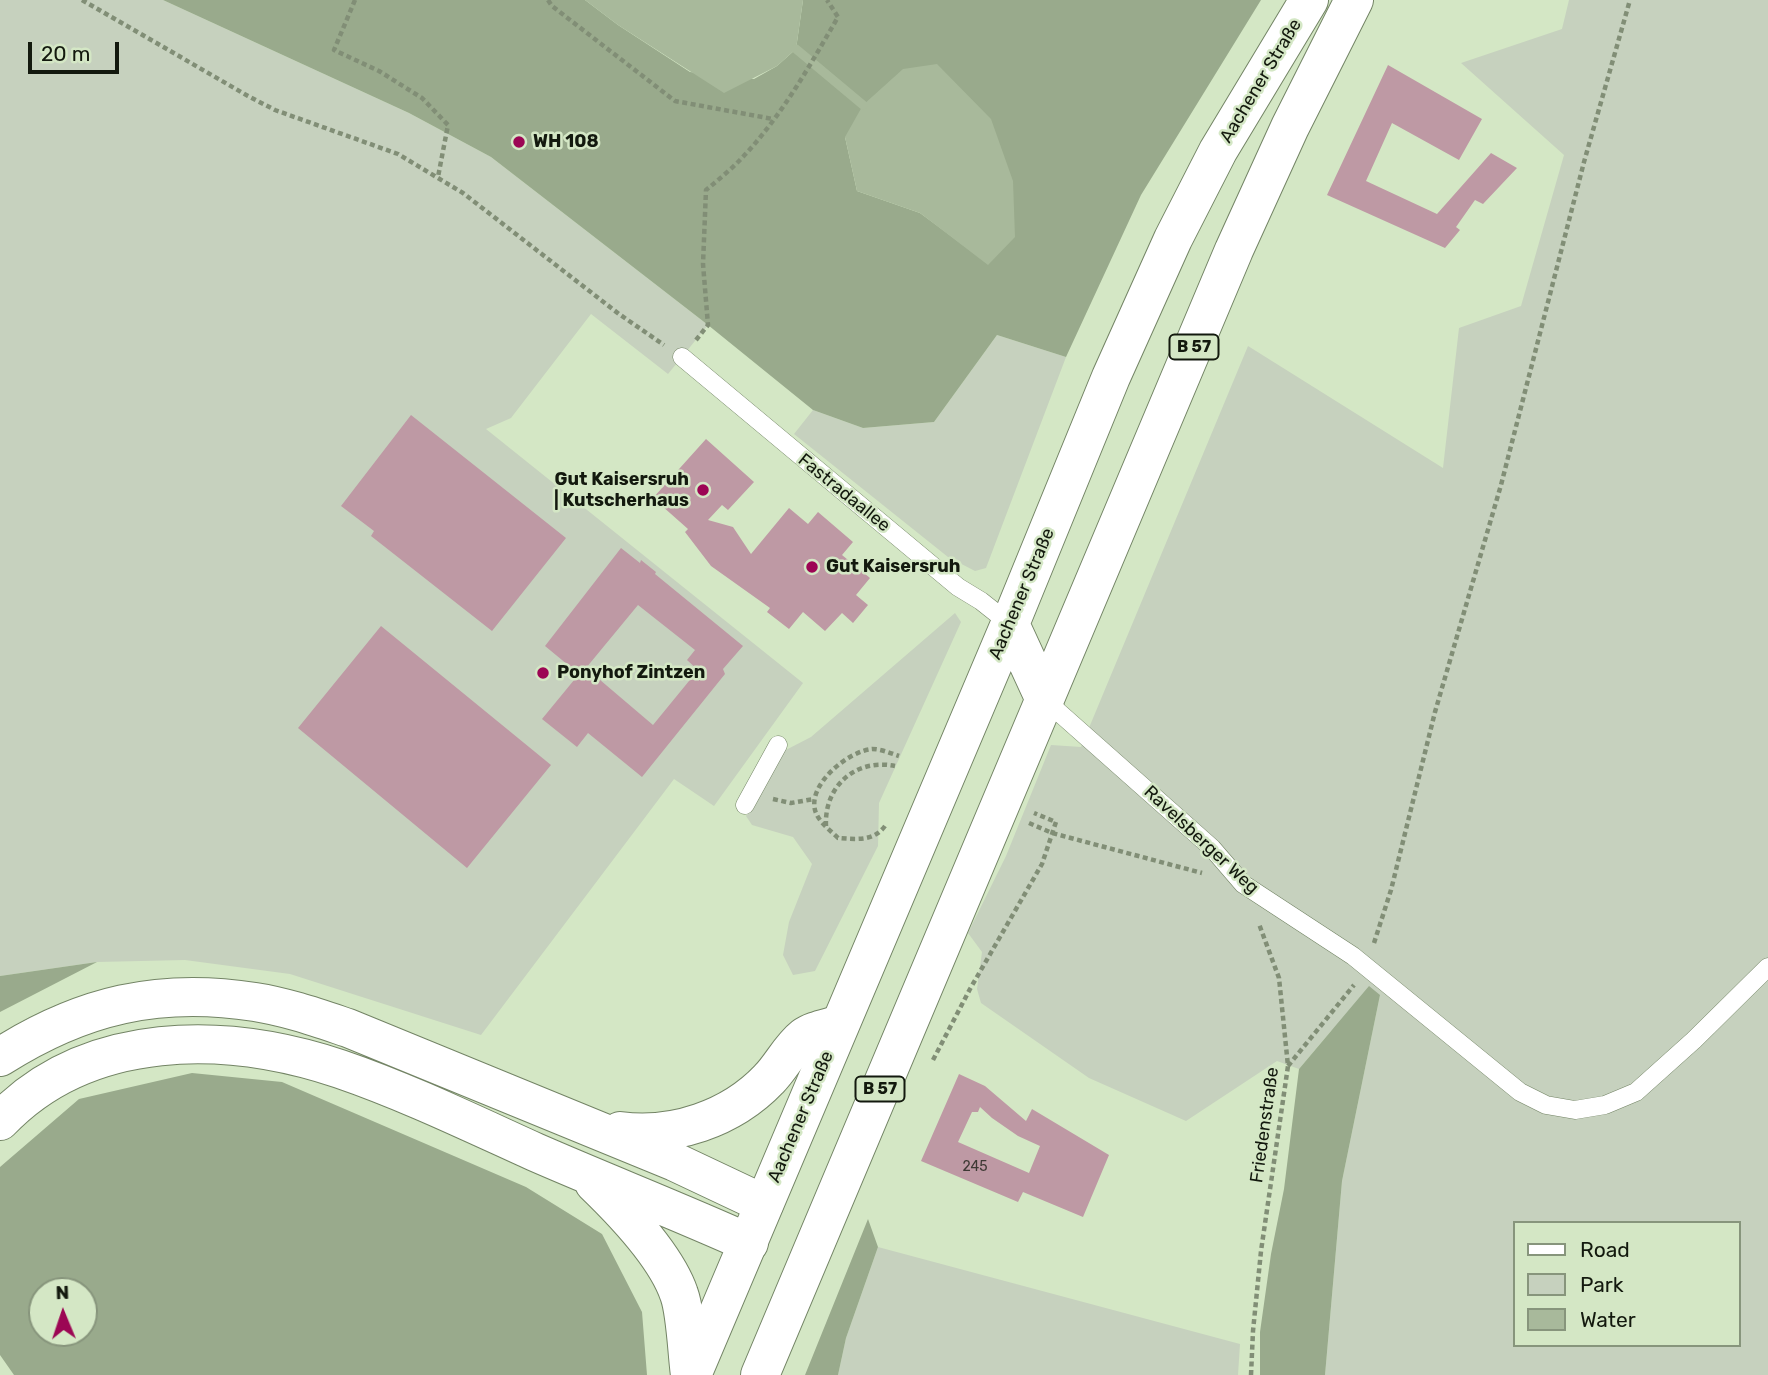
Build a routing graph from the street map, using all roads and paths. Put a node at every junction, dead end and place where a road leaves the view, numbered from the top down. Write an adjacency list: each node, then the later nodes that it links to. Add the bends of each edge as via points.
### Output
1 (82, 0): 9 (path, via 275,110 398,154)
2 (355, 0): 9 (path, via 334,50 422,98 448,125)
3 (548, 0): 8 (path, via 675,101)
4 (827, 0): 8 (path, via 838,17)
5 (1309, 0): 11 (main road, Aachener Straße, via 1219,151 1173,239)
6 (1353, 0): 12 (main road, B 57, via 1234,250)
7 (1630, 0): 25 (path, via 1501,485 1435,712 1391,890)
8 (774, 119): 10 (path, via 739,161 706,190 703,264 708,325)
9 (438, 177): 10 (path)
10 (682, 357): 11 (lane, Fastradaallee, via 948,579)
11 (1010, 624): 12 (main road); 26 (main road, Aachener Straße)
12 (1045, 700): 23 (lane, Ravelsberger Weg, via 1212,848); 35 (main road, B 57)
13 (778, 745): 16 (lane)
14 (899, 756): 17 (path, via 869,749 844,760 823,779)
15 (895, 766): 21 (path, via 869,765 846,776 827,805)
16 (749, 798): 17 (path)
17 (814, 799): 21 (path, via 816,813)
18 (1028, 810): 22 (path, via 1056,822)
19 (889, 816): 21 (path, via 883,829 866,838 838,838)
20 (1022, 820): 22 (path)
21 (826, 827)
22 (1052, 833): 23 (path); 28 (path, via 1042,864)
23 (1243, 884): 25 (lane, Ravelsberger Weg); 29 (path, Friedenstraße, via 1279,978)
24 (1768, 967): 25 (lane, Ravelsberger Weg, via 1636,1092 1605,1105 1575,1110 1546,1105 1520,1092)
25 (1366, 968): 29 (path)
26 (840, 1024): 31 (main road, via 804,1036 769,1080 742,1103 705,1121 655,1133); 33 (main road, Aachener Straße)
27 (0, 1057): 31 (main road, via 66,1022 116,1004 181,997 256,1002 348,1028)
28 (930, 1066)
29 (1288, 1066): 38 (path, Friedenstraße, via 1261,1251)
30 (0, 1121): 32 (main road, via 37,1088 102,1056 153,1045 227,1046 281,1053 340,1069)
31 (592, 1127): 33 (main road)
32 (582, 1172): 34 (main road); 36 (main road, via 628,1219 659,1258 680,1295)
33 (764, 1204): 34 (main road, Aachener Straße); 35 (main road)
34 (749, 1243): 35 (main road); 36 (main road, Aachener Straße)
35 (815, 1247): 37 (main road, B 57)
36 (691, 1375)
37 (760, 1375)
38 (1251, 1375)

